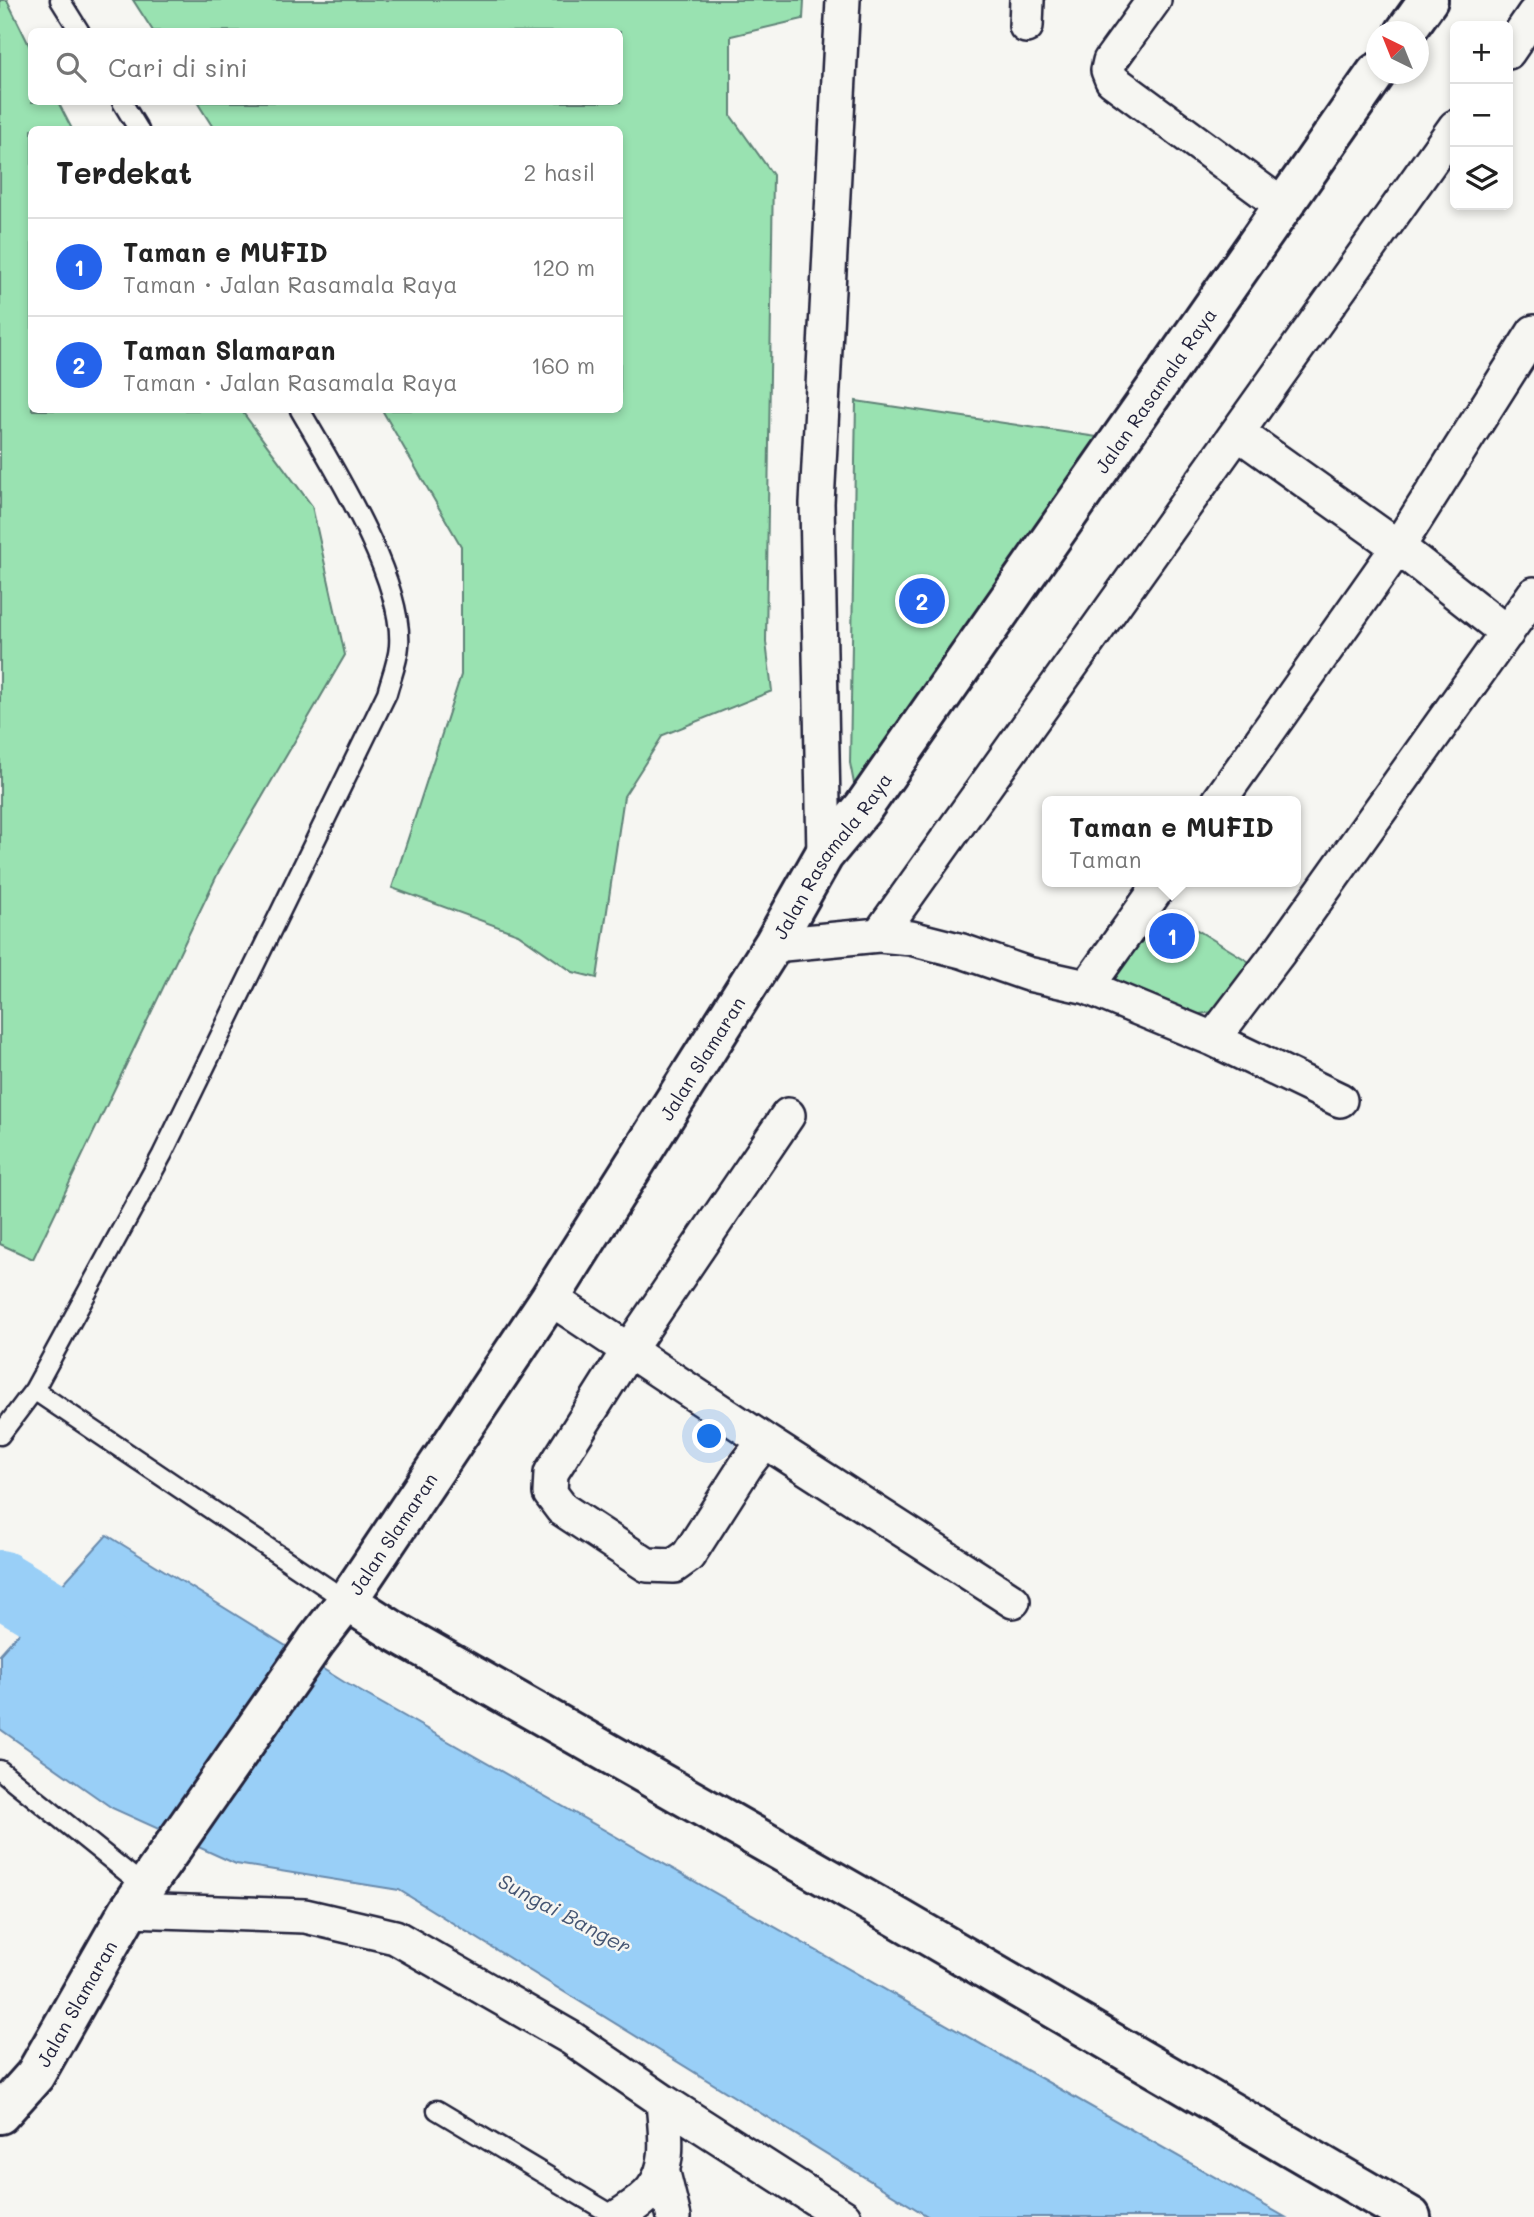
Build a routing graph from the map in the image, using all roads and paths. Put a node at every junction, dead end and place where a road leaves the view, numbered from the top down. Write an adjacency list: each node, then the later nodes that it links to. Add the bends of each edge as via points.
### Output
1 (60, 0): 7 (lane)
2 (843, 0): 21 (street, via 817,503)
3 (1154, 0): 13 (street, via 1110,61 1112,80)
4 (1427, 0): 6 (street)
5 (1534, 14): 8 (street)
6 (1413, 21)
7 (78, 28)
8 (1517, 57)
9 (1369, 84): 13 (street, Jalan Rasamala Raya)
10 (124, 105): 11 (lane)
11 (137, 126)
12 (1450, 134): 16 (street)
13 (1283, 206): 21 (street, Jalan Rasamala Raya, via 871,797)
14 (1534, 332): 17 (street)
15 (302, 413): 31 (lane, via 345,489 394,602 399,646 387,693 162,1155)
16 (1238, 433): 17 (street); 23 (street)
17 (1398, 547): 19 (street); 20 (street)
18 (1534, 594): 19 (street)
19 (1507, 633): 26 (street)
20 (1223, 796)
21 (824, 855): 24 (street, Jalan Rasamala Raya)
22 (1158, 887): 25 (street)
23 (879, 935): 24 (street, Jalan Rasamala Raya); 25 (street, Jalan Rasamala Raya, via 911,938)
24 (773, 945): 29 (street, Jalan Slamaran)
25 (1087, 988): 26 (street, Jalan Rasamala Raya)
26 (1213, 1039): 27 (street, Jalan Rasamala Raya)
27 (1340, 1100)
28 (788, 1115): 30 (street)
29 (550, 1298): 30 (street); 34 (street, Jalan Slamaran)
30 (628, 1351): 33 (street); 33 (street, via 551,1473 550,1493 562,1509 647,1565 674,1566 688,1556)
31 (33, 1390): 32 (lane); 34 (lane)
32 (0, 1435)
33 (765, 1441): 35 (street)
34 (347, 1601): 37 (street, Jalan Slamaran); 45 (street)
35 (1013, 1601)
36 (0, 1770): 37 (lane)
37 (144, 1889): 38 (street, via 305,1916 395,1937 571,2038); 40 (street, Jalan Slamaran, via 34,2075)
38 (663, 2101): 41 (street); 44 (street)
39 (437, 2110): 42 (lane)
40 (0, 2114)
41 (663, 2173): 42 (street, via 651,2193); 43 (street)
42 (617, 2217)
43 (674, 2217)
44 (844, 2217)
45 (1411, 2217)

